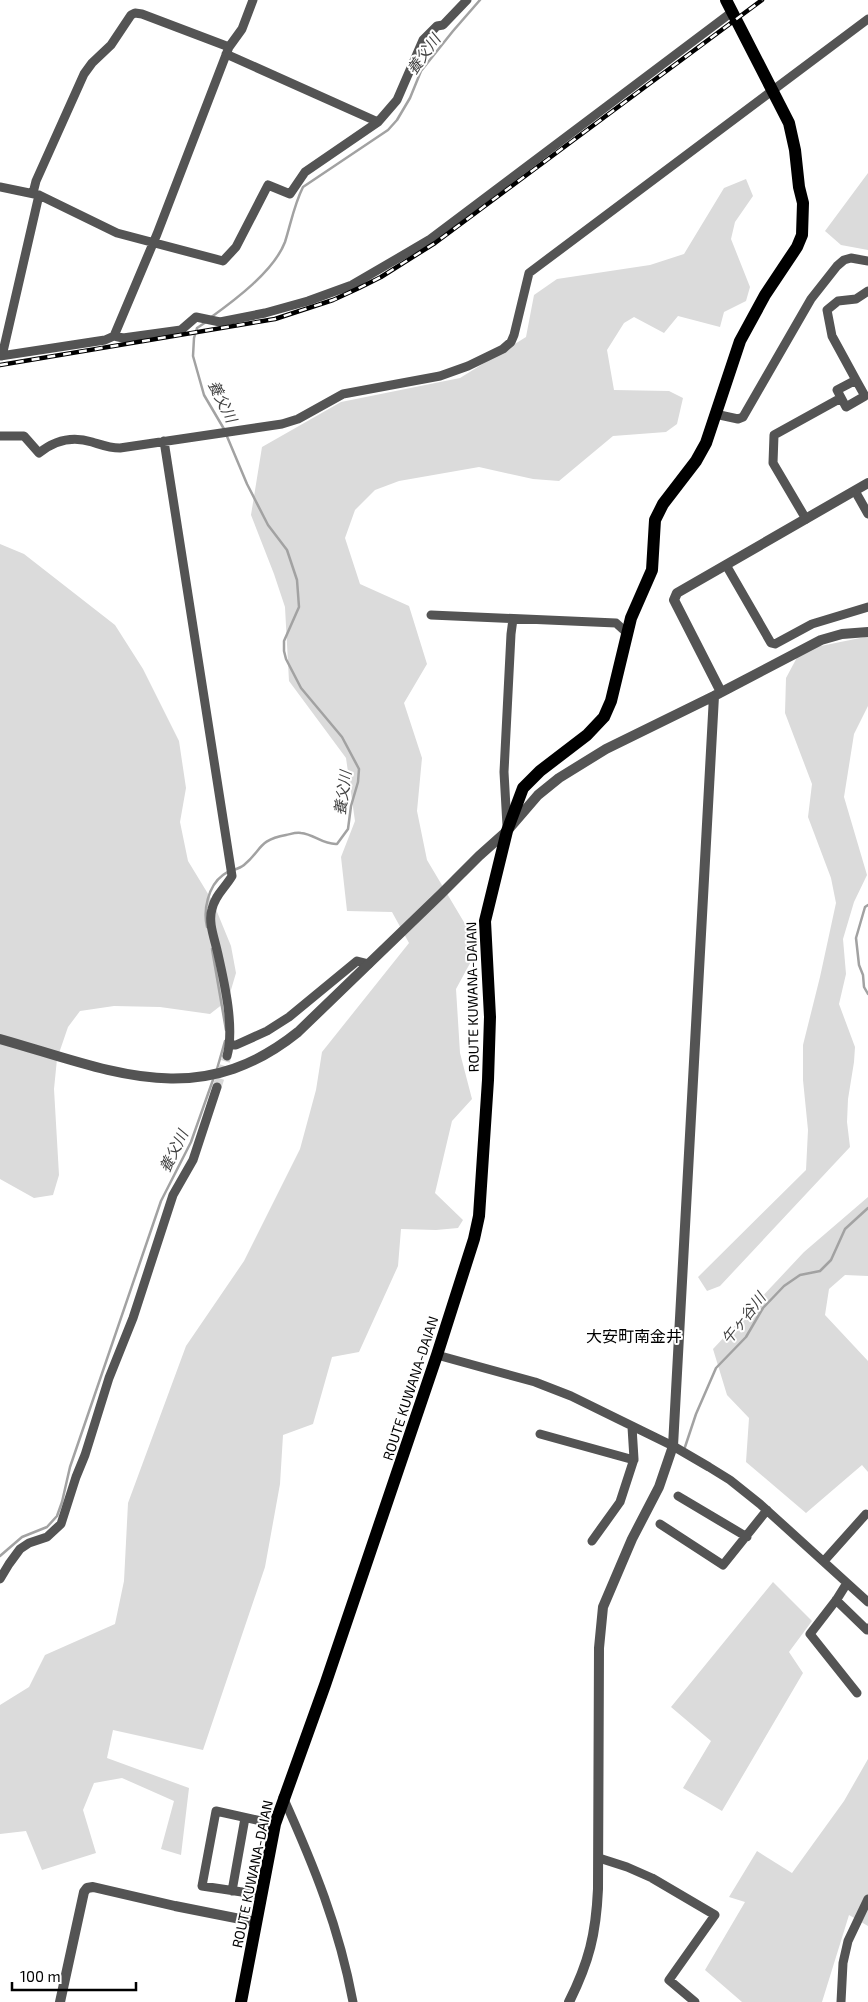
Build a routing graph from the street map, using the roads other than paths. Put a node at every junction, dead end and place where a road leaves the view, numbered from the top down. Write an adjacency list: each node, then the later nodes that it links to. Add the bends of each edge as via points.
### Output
1 (253, 0): 5 (street, via 242,29)
2 (467, 0): 7 (street, via 423,40 397,100)
3 (730, 4): 6 (main road, ROUTE KUWANA-DAIAN); 13 (street, via 420,245 352,285 265,313 220,322 196,317 181,330 123,338)
4 (868, 20): 6 (street)
5 (227, 50): 7 (street); 9 (street, via 142,14 131,15 111,45 84,74 36,181); 10 (street)
6 (773, 89): 17 (main road, ROUTE KUWANA-DAIAN, via 792,134 802,203 802,235 740,341); 19 (street, via 529,273 514,335 504,349 440,376 343,394 291,422)
7 (378, 122): 10 (street, via 305,172 290,194 268,186 236,247 223,261)
8 (0, 187): 9 (street)
9 (36, 194): 10 (street, via 117,233); 14 (street)
10 (153, 243): 13 (street)
11 (868, 261): 17 (street, via 851,258 837,266 811,299 743,417)
12 (868, 291): 15 (street, via 856,299 838,300 827,310 832,336)
13 (114, 336): 14 (street)
14 (1, 356)
15 (864, 390): 16 (street, via 846,407); 16 (street, via 837,390)
16 (841, 398): 23 (street, via 774,435 773,463)
17 (715, 414): 29 (main road, ROUTE KUWANA-DAIAN, via 706,443 696,461 663,504 655,520 652,570)
18 (0, 436): 19 (street, via 24,436 39,452 70,439 87,440 110,448)
19 (164, 441): 34 (street, via 232,876 216,898 210,921 231,1030)
20 (868, 483): 21 (street)
21 (855, 491): 22 (street); 23 (street)
22 (868, 514)
23 (806, 519): 24 (street)
24 (726, 564): 25 (street, via 771,643 775,644 812,624); 30 (street, via 677,593 674,600)
25 (868, 607)
26 (431, 616): 27 (street)
27 (513, 619): 29 (street, via 616,623); 31 (street, via 504,772)
28 (868, 632): 30 (street, via 821,640)
29 (627, 633): 31 (main road, ROUTE KUWANA-DAIAN, via 604,718 523,788)
30 (718, 694): 31 (street, via 606,749 559,778 538,795); 40 (street)
31 (507, 831): 32 (street); 37 (main road, ROUTE KUWANA-DAIAN, via 485,922 490,1017 479,1216)
32 (365, 967): 33 (street, via 282,1044 238,1068 210,1076 173,1080 141,1076); 34 (street, via 357,961 275,1026)
33 (0, 1039)
34 (230, 1045): 35 (street)
35 (227, 1056)
36 (217, 1087): 49 (street, via 193,1160 173,1196 61,1524 47,1537 20,1549)
37 (437, 1355): 38 (street, via 535,1382); 55 (main road, ROUTE KUWANA-DAIAN, via 326,1685)
38 (632, 1427): 40 (street); 41 (street)
39 (540, 1434): 41 (street)
40 (672, 1446): 43 (street, via 730,1480); 58 (street, via 659,1487 603,1606 599,1648)
41 (634, 1460): 47 (street, via 620,1502)
42 (678, 1496): 46 (street)
43 (767, 1510): 46 (street); 48 (street)
44 (866, 1514): 48 (street)
45 (660, 1524): 46 (street, via 723,1565)
46 (746, 1537)
47 (592, 1541)
48 (824, 1561): 50 (street)
49 (0, 1579)
50 (847, 1583): 51 (street); 52 (street)
51 (836, 1600): 53 (street, via 866,1630); 54 (street, via 810,1634)
52 (868, 1602)
53 (868, 1628)
54 (857, 1693)
55 (283, 1797): 57 (main road, ROUTE KUWANA-DAIAN); 65 (street, via 330,1909 344,1954)
56 (244, 1818): 57 (street); 59 (street); 59 (street, via 216,1812 202,1886)
57 (274, 1824): 60 (main road, ROUTE KUWANA-DAIAN)
58 (598, 1858): 66 (street, via 596,1925 590,1952); 67 (street, via 652,1878 715,1915 669,1980)
59 (232, 1891): 60 (street)
60 (262, 1895): 62 (main road, ROUTE KUWANA-DAIAN)
61 (868, 1899): 68 (street, via 848,1941)
62 (256, 1922): 63 (street, via 87,1888); 64 (main road, ROUTE KUWANA-DAIAN)
63 (60, 2002)
64 (241, 2002)
65 (353, 2002)
66 (569, 2002)
67 (695, 2002)
68 (841, 2002)

